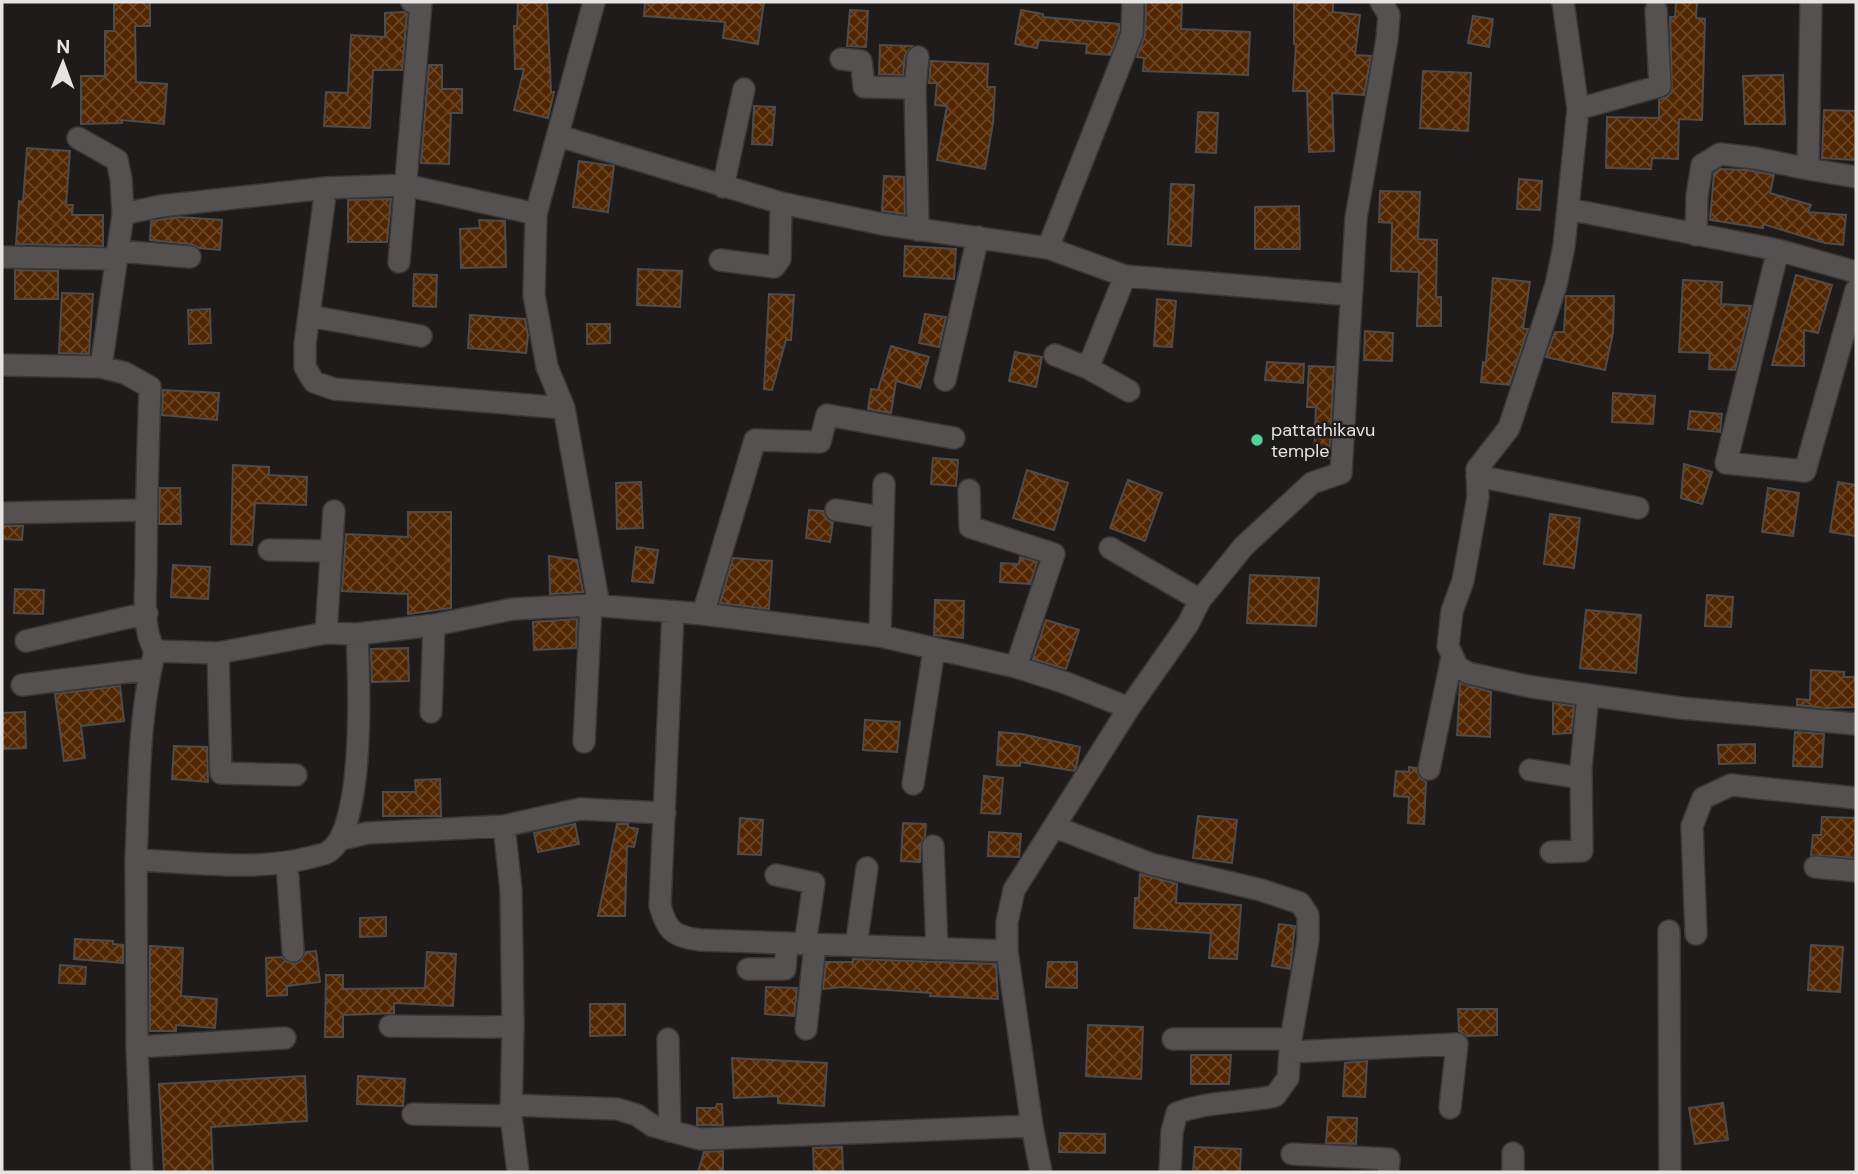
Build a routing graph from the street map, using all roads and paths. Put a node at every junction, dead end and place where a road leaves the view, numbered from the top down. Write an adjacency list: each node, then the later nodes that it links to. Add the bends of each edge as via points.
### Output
1 (412, 2): 17 (street, via 421,3)
2 (594, 2): 13 (street)
3 (1133, 2): 27 (street, via 1132,34)
4 (1381, 2): 37 (street, via 1389,15 1387,39 1356,218)
5 (1563, 2): 12 (street)
6 (1811, 2): 15 (street)
7 (1656, 10): 12 (street, via 1660,86)
8 (918, 57): 10 (street)
9 (841, 59): 10 (street, via 862,61 864,87)
10 (915, 88): 24 (street)
11 (744, 89): 18 (street)
12 (1578, 109): 21 (street)
13 (559, 136): 18 (street); 23 (street)
14 (78, 138): 22 (street, via 117,160)
15 (1808, 169): 16 (street); 25 (street, via 1720,154 1702,165)
16 (1856, 177)
17 (405, 185): 19 (street); 23 (street); 33 (street)
18 (723, 187): 20 (street)
19 (326, 188): 22 (street); 38 (street)
20 (781, 203): 24 (street); 32 (street, via 780,259 774,267)
21 (1568, 209): 25 (street); 48 (street, via 1556,285 1529,371 1509,429 1477,469)
22 (123, 214): 29 (street)
23 (537, 214): 46 (street, via 534,295 547,367)
24 (918, 230): 26 (street)
25 (1696, 234): 28 (street)
26 (978, 237): 27 (street); 44 (street)
27 (1048, 248): 35 (street)
28 (1778, 250): 34 (street); 36 (street, via 1727,463 1805,471)
29 (117, 255): 30 (street); 31 (street); 42 (street)
30 (2, 257)
31 (190, 257)
32 (720, 260)
33 (399, 262)
34 (1856, 272)
35 (1125, 276): 37 (street); 43 (street)
36 (1856, 290)
37 (1351, 295): 60 (street, via 1341,472 1312,483 1244,546)
38 (309, 316): 39 (street); 46 (street, via 305,367 314,382 334,388)
39 (421, 336)
40 (1055, 355): 43 (street)
41 (2, 365): 42 (street)
42 (102, 367): 52 (street, via 150,387)
43 (1088, 368): 45 (street)
44 (946, 380)
45 (1129, 391)
46 (564, 408): 61 (street)
47 (954, 438): 64 (street, via 827,415 820,442 755,440)
48 (1477, 477): 51 (street); 72 (street, via 1469,551 1452,611 1448,646)
49 (884, 484): 56 (street)
50 (969, 490): 74 (street, via 970,527 1054,554)
51 (1639, 508)
52 (146, 510): 55 (street); 63 (street)
53 (836, 510): 56 (street)
54 (334, 511): 59 (street)
55 (2, 513)
56 (881, 517): 68 (street)
57 (1110, 548): 60 (street)
58 (269, 550): 59 (street)
59 (330, 551): 66 (street)
60 (1200, 600): 77 (street)
61 (595, 605): 62 (street); 65 (street, via 513,609); 80 (street)
62 (673, 612): 64 (street); 87 (street)
63 (147, 613): 69 (street); 73 (street)
64 (703, 614): 68 (street)
65 (434, 625): 67 (street); 78 (street)
66 (326, 633): 67 (street); 71 (street)
67 (357, 634): 90 (street, via 357,749)
68 (880, 636): 70 (street)
69 (26, 640)
70 (934, 650): 74 (street); 85 (street)
71 (218, 653): 73 (street); 83 (street, via 221,773)
72 (1452, 657): 76 (street, via 1468,673); 81 (street)
73 (153, 660): 75 (street); 93 (street, via 140,765)
74 (1016, 667): 77 (street)
75 (22, 685)
76 (1588, 695): 79 (street); 84 (street)
77 (1129, 708): 89 (street)
78 (430, 712)
79 (1856, 724)
80 (584, 741)
81 (1429, 769)
82 (1530, 771): 84 (street)
83 (296, 775)
84 (1581, 778): 92 (street, via 1581,851)
85 (913, 784)
86 (1856, 798): 100 (street, via 1731,785 1703,798 1692,827)
87 (665, 813): 88 (street, via 580,809); 101 (street, via 660,905 664,923 678,937)
88 (504, 825): 90 (street, via 368,833); 108 (street, via 511,890)
89 (1055, 827): 105 (street, via 1014,890); 113 (street, via 1151,864 1300,903 1308,915 1308,940)
90 (342, 839): 94 (street, via 328,852)
91 (933, 846): 103 (street)
92 (1551, 852)
93 (136, 860): 94 (street); 114 (street)
94 (287, 863): 104 (street)
95 (1815, 867): 97 (street)
96 (867, 868): 102 (street)
97 (1856, 871)
98 (776, 875): 101 (street, via 814,883)
99 (1669, 931): 126 (street)
100 (1696, 934)
101 (802, 944): 102 (street); 106 (street, via 785,969); 109 (street)
102 (856, 946): 103 (street)
103 (937, 949): 105 (street)
104 (293, 951)
105 (1007, 951): 118 (street)
106 (748, 970)
107 (390, 1026): 108 (street)
108 (513, 1026): 116 (street)
109 (806, 1029)
110 (285, 1038): 114 (street)
111 (668, 1039): 119 (street)
112 (1172, 1039): 113 (street)
113 (1291, 1045): 115 (street, via 1457,1044); 124 (street, via 1288,1077 1275,1096 1196,1106 1177,1113)
114 (137, 1047): 121 (street)
115 (1450, 1108)
116 (511, 1110): 117 (street); 119 (street, via 617,1109); 122 (street)
117 (414, 1114)
118 (1032, 1126): 119 (street, via 700,1139); 123 (street)
119 (670, 1131)
120 (1292, 1154): 125 (street, via 1389,1159)
121 (142, 1172)
122 (518, 1172)
123 (1041, 1172)
124 (1170, 1172)
125 (1388, 1172)
126 (1671, 1172)

